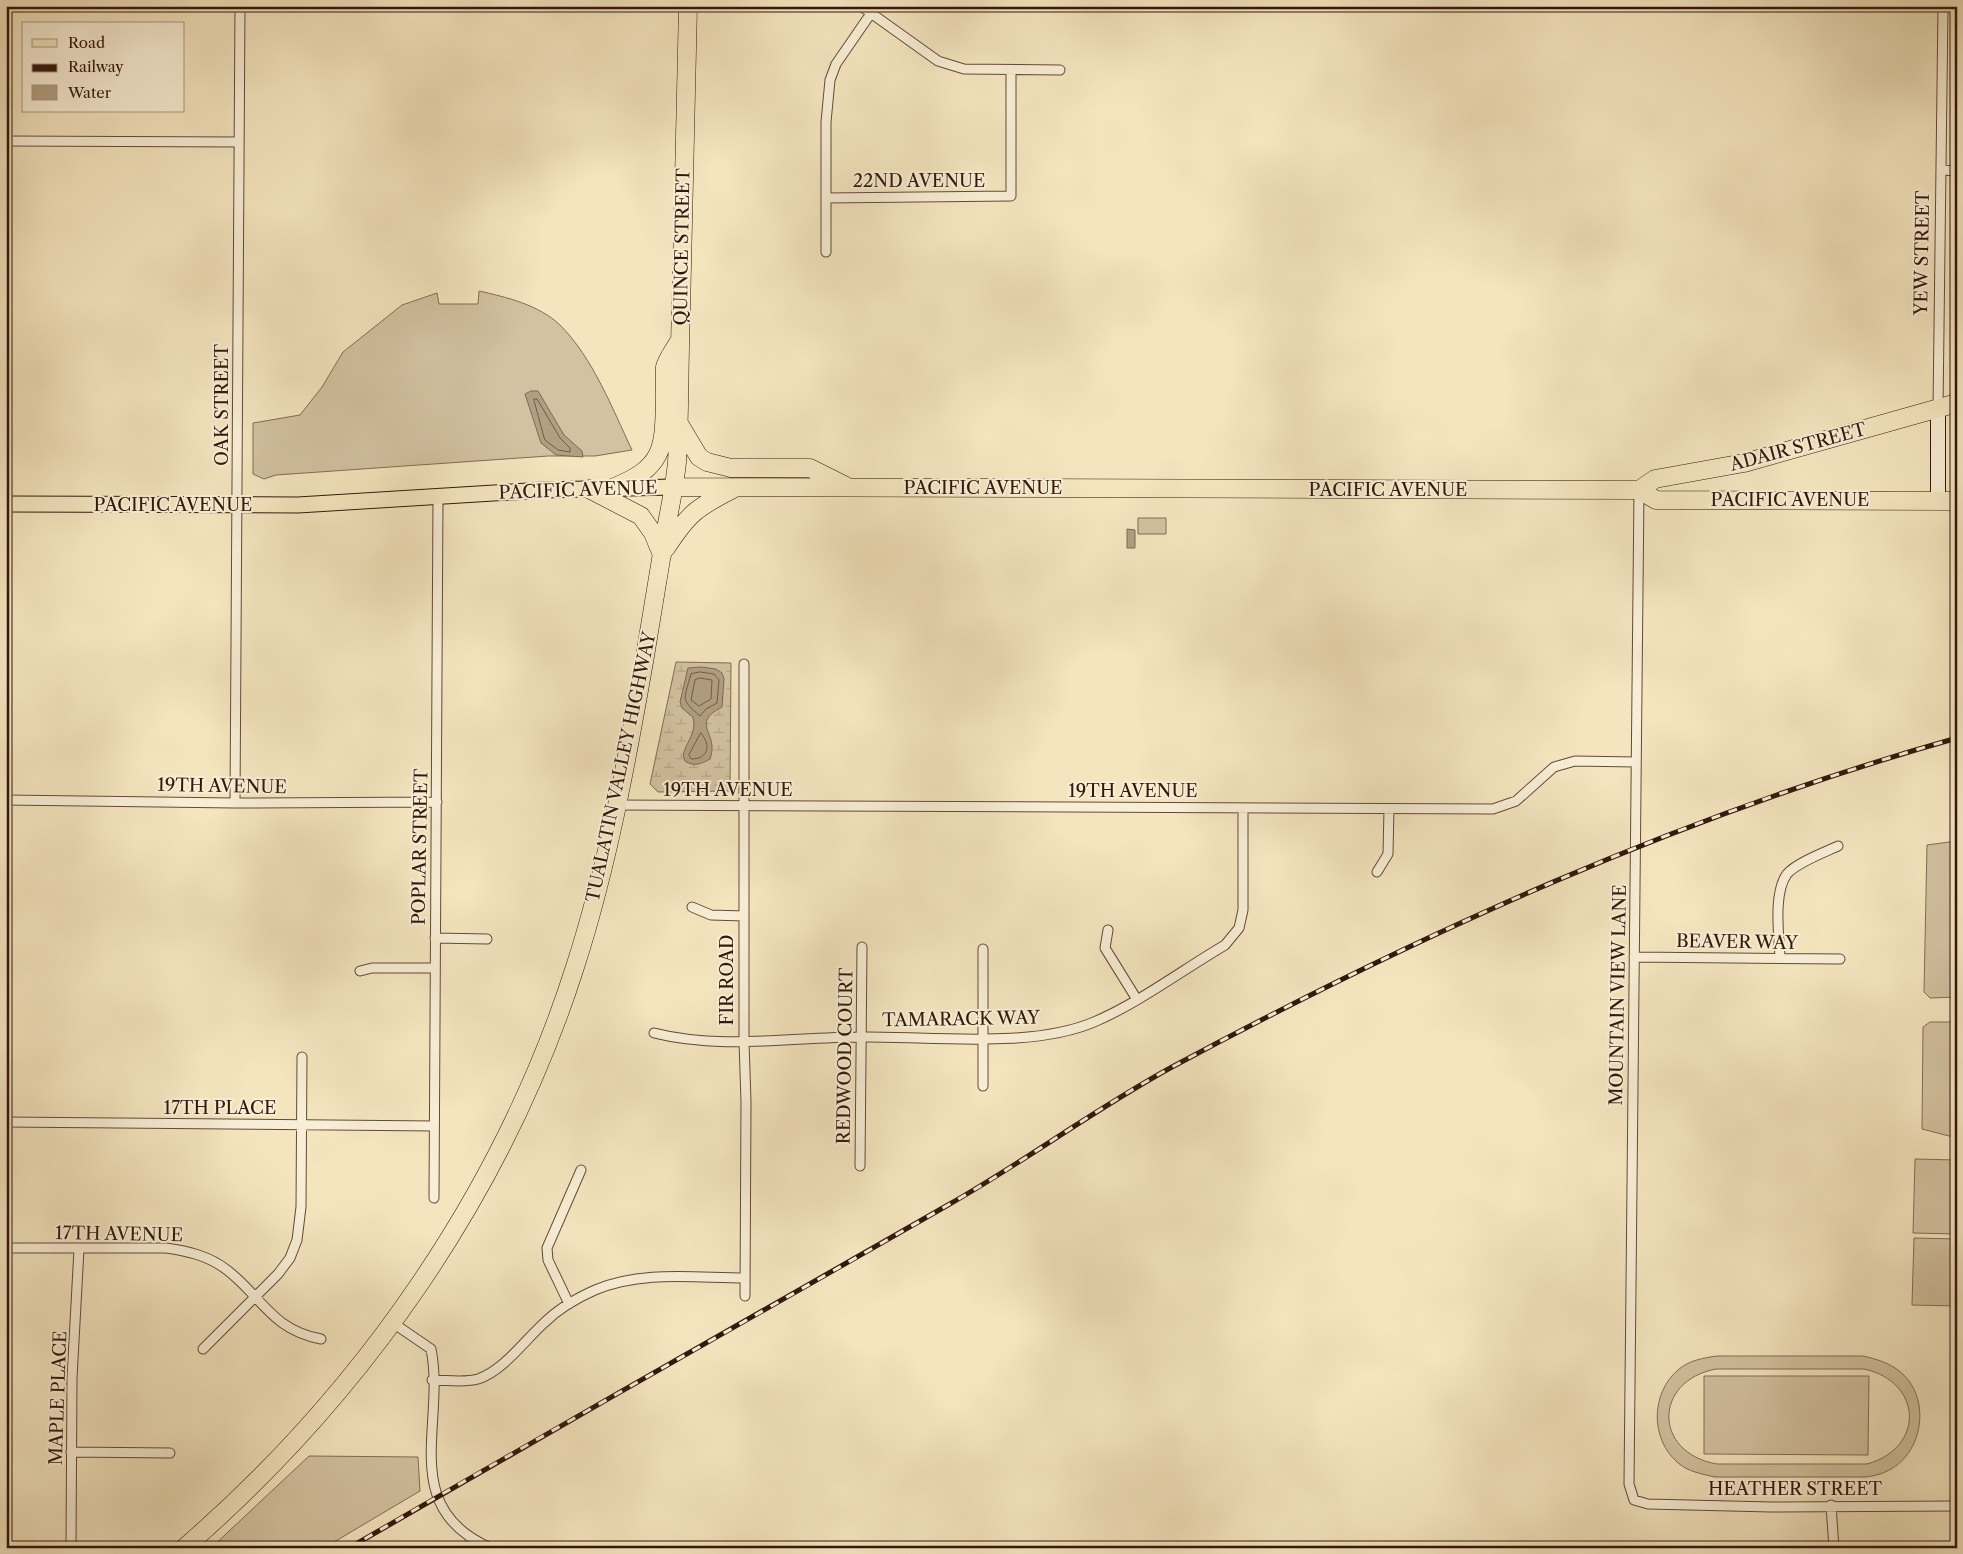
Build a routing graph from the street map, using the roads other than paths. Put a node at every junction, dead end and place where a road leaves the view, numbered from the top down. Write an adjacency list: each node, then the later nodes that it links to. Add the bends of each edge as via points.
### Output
1 (240, 6): 9 (street, OAK STREET)
2 (688, 6): 14 (highway, QUINCE STREET)
3 (861, 6): 5 (street)
4 (1943, 6): 10 (street, YEW STREET)
5 (874, 10): 6 (street, via 938,61 964,69); 12 (street, via 836,64 830,80 826,122)
6 (1011, 70): 7 (street); 12 (street, 22ND AVENUE, via 1012,196)
7 (1060, 70)
8 (6, 142): 9 (street)
9 (239, 142): 28 (street, OAK STREET)
10 (1942, 170): 11 (street); 16 (street, YEW STREET)
11 (1957, 171)
12 (826, 198): 13 (street)
13 (826, 252)
14 (680, 340): 17 (highway, QUINCE STREET); 19 (highway, via 665,366 663,442 656,460 631,481)
15 (1957, 403): 16 (highway, ADAIR STREET)
16 (1938, 409): 23 (highway, ADAIR STREET, via 1744,463 1655,479); 25 (street, YEW STREET)
17 (678, 422): 18 (highway, QUINCE STREET); 21 (highway, via 699,457 707,462 731,468 810,468)
18 (673, 487): 19 (main road, PACIFIC AVENUE); 20 (highway, PACIFIC AVENUE); 29 (highway, TUALATIN VALLEY HIGHWAY)
19 (612, 488): 22 (main road, PACIFIC AVENUE)
20 (735, 488): 21 (highway, PACIFIC AVENUE); 29 (highway, via 689,515)
21 (848, 488): 23 (highway, PACIFIC AVENUE)
22 (589, 490): 24 (main road, PACIFIC AVENUE); 29 (highway, via 642,516)
23 (1639, 490): 25 (highway, PACIFIC AVENUE, via 1656,500); 31 (street, MOUNTAIN VIEW LANE)
24 (438, 497): 28 (main road, PACIFIC AVENUE); 33 (street, POPLAR STREET)
25 (1938, 501): 26 (highway, PACIFIC AVENUE)
26 (1957, 501)
27 (6, 504): 28 (main road, PACIFIC AVENUE)
28 (238, 506): 34 (street, OAK STREET)
29 (662, 555): 35 (highway, TUALATIN VALLEY HIGHWAY)
30 (744, 664): 36 (street, FIR ROAD)
31 (1635, 762): 38 (street, 19TH AVENUE, via 1575,761 1554,767 1516,801 1493,809); 48 (street, MOUNTAIN VIEW LANE)
32 (6, 800): 34 (street, 19TH AVENUE)
33 (437, 802): 34 (street, 19TH AVENUE); 44 (street, POPLAR STREET)
34 (235, 803)
35 (616, 805): 36 (street, 19TH AVENUE); 72 (highway, TUALATIN VALLEY HIGHWAY, via 598,888 575,968 533,1078 465,1211)
36 (743, 806): 37 (street, 19TH AVENUE); 42 (street, FIR ROAD)
37 (1243, 808): 38 (street, 19TH AVENUE); 53 (street, TAMARACK WAY, via 1243,910 1239,928 1225,945)
38 (1390, 809): 40 (street, via 1388,854)
39 (1838, 846): 49 (street, via 1788,873 1782,885 1778,919)
40 (1377, 872)
41 (692, 907): 42 (street, via 711,915)
42 (744, 916): 57 (street, FIR ROAD)
43 (1108, 930): 53 (street, via 1105,948)
44 (435, 938): 45 (street); 51 (street, POPLAR STREET)
45 (487, 939)
46 (862, 947): 55 (street, REDWOOD COURT)
47 (983, 949): 56 (street)
48 (1634, 957): 49 (street, BEAVER WAY); 78 (street, MOUNTAIN VIEW LANE, via 1629,1484)
49 (1780, 958): 50 (street, BEAVER WAY)
50 (1840, 958)
51 (435, 968): 52 (street, via 372,968); 62 (street, POPLAR STREET)
52 (360, 971)
53 (1136, 998): 56 (street, TAMARACK WAY, via 1094,1022 1057,1033)
54 (654, 1033): 57 (street, TAMARACK WAY, via 675,1038)
55 (861, 1037): 56 (street, TAMARACK WAY); 57 (street, TAMARACK WAY); 63 (street, REDWOOD COURT)
56 (983, 1038): 59 (street)
57 (744, 1041): 68 (street, FIR ROAD)
58 (302, 1057): 61 (street)
59 (983, 1086)
60 (6, 1122): 61 (street, 17TH PLACE)
61 (302, 1125): 62 (street, 17TH PLACE); 70 (street, via 301,1207 297,1240 290,1258)
62 (434, 1126): 65 (street, POPLAR STREET)
63 (860, 1166)
64 (581, 1170): 71 (street, via 547,1248 548,1260)
65 (434, 1198)
66 (6, 1248): 67 (street, 17TH AVENUE)
67 (79, 1249): 70 (street, 17TH AVENUE, via 166,1248 189,1251 227,1270); 76 (street, MAPLE PLACE, via 72,1378)
68 (745, 1278): 69 (street, FIR ROAD); 71 (street, via 654,1277 623,1281)
69 (745, 1296)
70 (255, 1297): 73 (street, 17TH AVENUE, via 286,1327); 74 (street)
71 (570, 1304): 75 (street, via 488,1374 470,1380)
72 (393, 1323): 75 (street, via 431,1349); 82 (highway, TUALATIN VALLEY HIGHWAY, via 302,1434)
73 (321, 1339)
74 (203, 1349)
75 (432, 1380): 83 (street, via 431,1466 434,1487 452,1521 471,1538)
76 (72, 1452): 77 (street); 81 (street, MAPLE PLACE)
77 (170, 1453)
78 (1634, 1500): 79 (street, HEATHER STREET, via 1648,1504)
79 (1831, 1505): 80 (street, HEATHER STREET); 84 (street)
80 (1957, 1506)
81 (70, 1548)
82 (184, 1548)
83 (491, 1548)
84 (1834, 1548)

